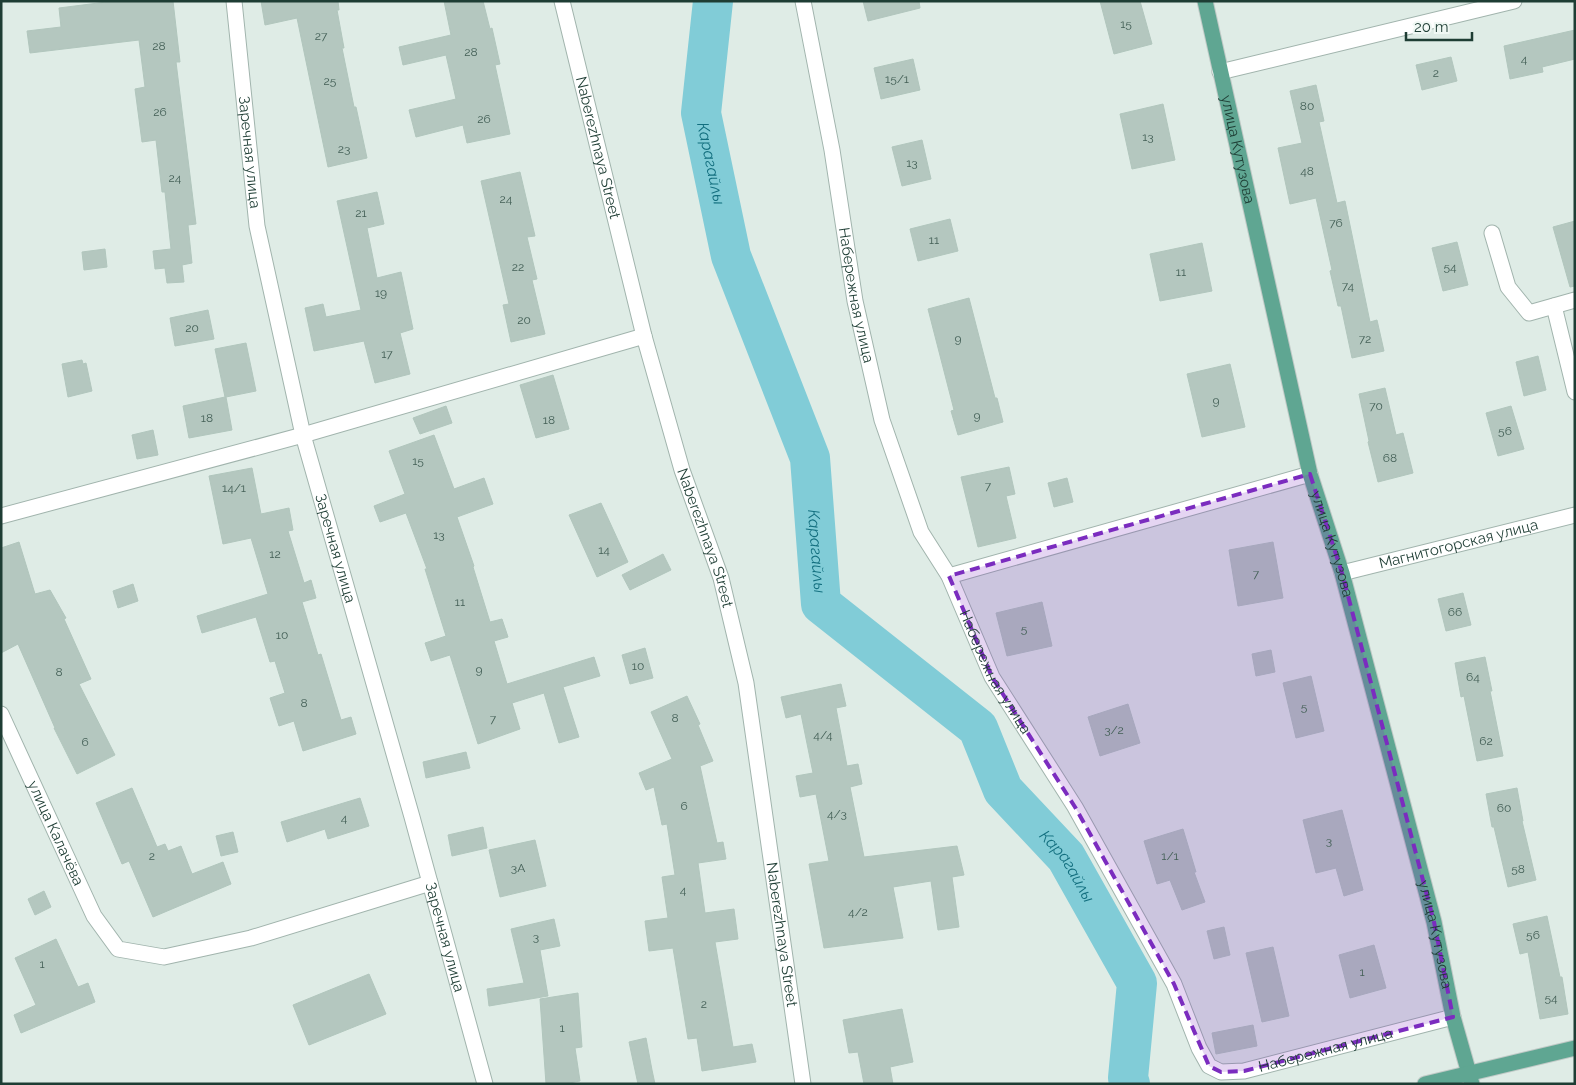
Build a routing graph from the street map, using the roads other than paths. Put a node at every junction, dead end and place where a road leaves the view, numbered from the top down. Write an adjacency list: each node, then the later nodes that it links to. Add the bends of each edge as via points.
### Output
1 (234, 1): 12 (street, Заречная улица, via 257,226)
2 (562, 1): 10 (street, Naberezhnaya Street)
3 (803, 1): 17 (street, Набережная улица, via 832,150 855,301 882,420 921,532)
4 (1205, 1): 6 (main road, улица Кутузова)
5 (1514, 1): 6 (street)
6 (1220, 72): 13 (main road, улица Кутузова)
7 (1492, 233): 9 (street, via 1508,287 1529,313)
8 (1575, 300): 9 (street)
9 (1554, 306): 11 (street)
10 (644, 336): 12 (street); 24 (street, Naberezhnaya Street, via 682,470 721,578 746,684)
11 (1575, 392)
12 (303, 435): 15 (street); 19 (street, Заречная улица)
13 (1310, 474): 16 (main road, улица Кутузова); 17 (street)
14 (1575, 515): 16 (street, Магнитогорская улица)
15 (1, 516)
16 (1342, 573): 20 (main road, улица Кутузова, via 1434,922)
17 (949, 576): 20 (street, Набережная улица, via 992,677 1085,824 1174,984 1209,1066 1221,1072 1244,1070)
18 (1, 714): 19 (street, улица Калачёва, via 94,916 118,949 164,957 251,938)
19 (430, 883): 23 (street, Заречная улица)
20 (1453, 1017): 22 (main road, улица Кутузова)
21 (1575, 1048): 22 (main road)
22 (1471, 1079): 25 (main road)
23 (485, 1084)
24 (803, 1084)
25 (1425, 1084)

